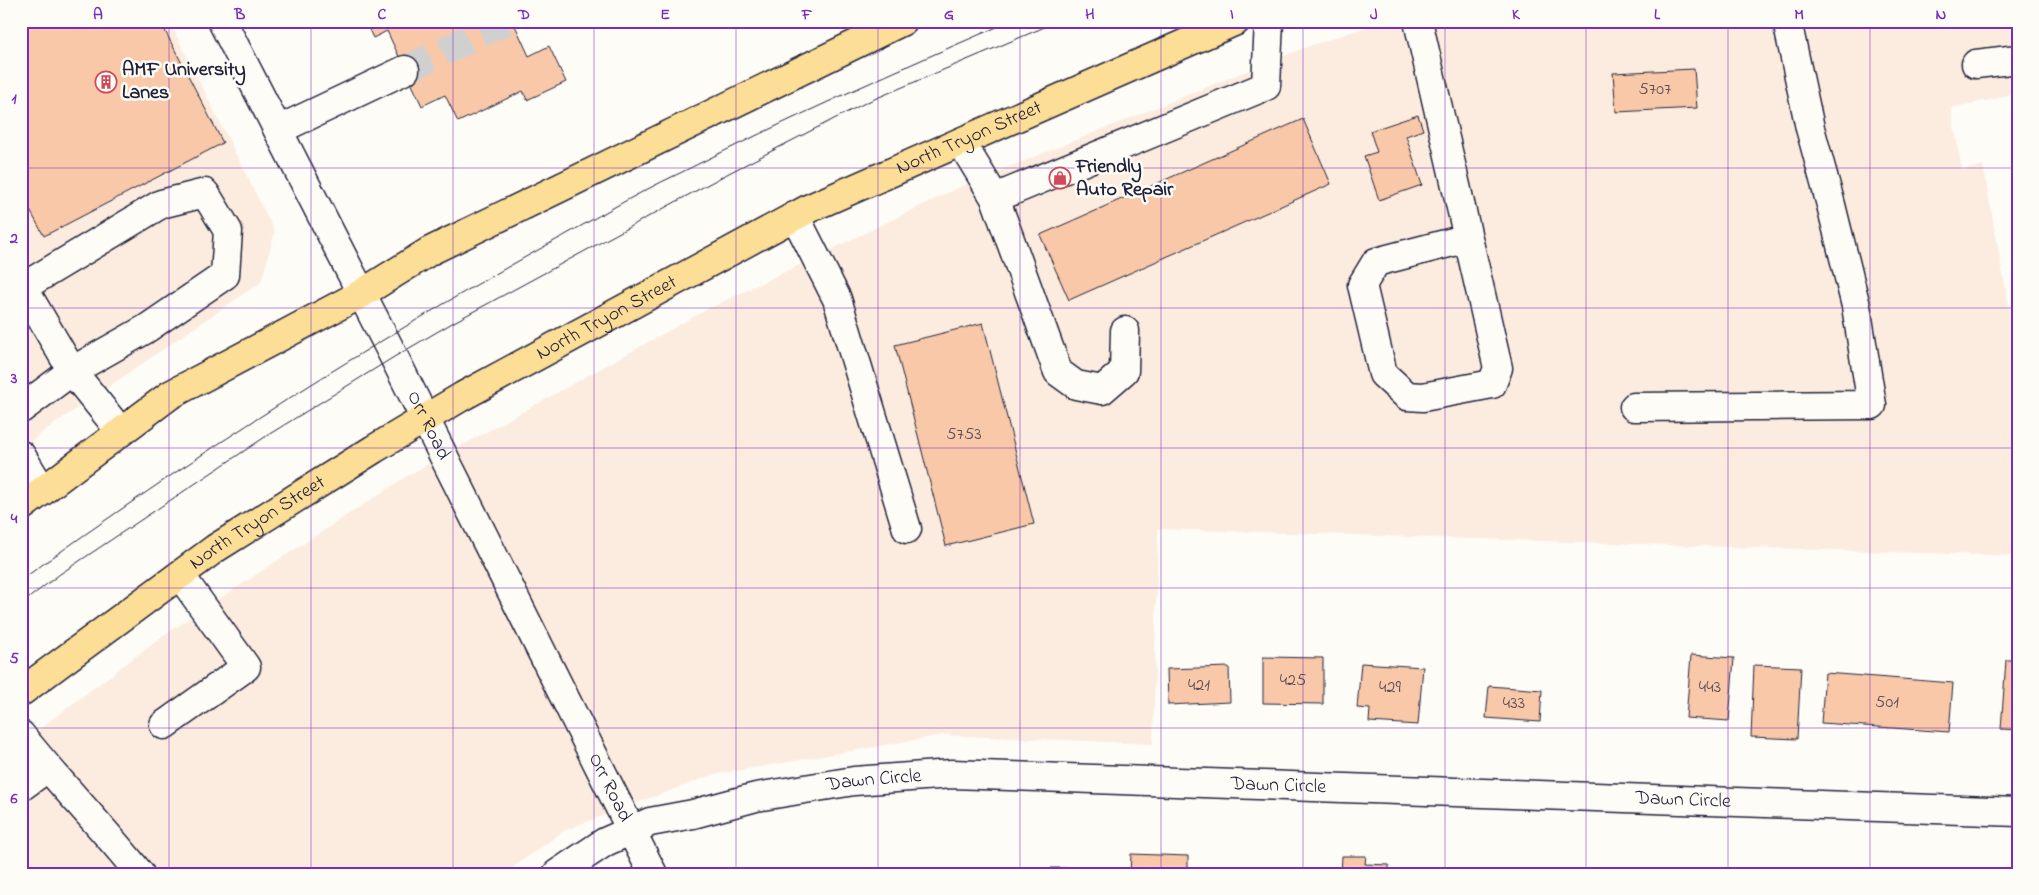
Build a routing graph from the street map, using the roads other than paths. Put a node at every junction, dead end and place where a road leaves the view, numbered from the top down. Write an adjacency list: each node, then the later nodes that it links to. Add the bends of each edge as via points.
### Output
1 (222, 21): 10 (street, Orr Road)
2 (903, 21): 16 (main road, via 430,251)
3 (1236, 21): 11 (main road, North Tryon Street)
4 (1269, 21): 12 (street, via 1266,86)
5 (1418, 21): 14 (street)
6 (1787, 21): 19 (street, via 1810,128 1856,306 1872,405)
7 (2018, 59): 8 (street)
8 (1976, 64)
9 (405, 70): 10 (street)
10 (278, 130): 16 (street, Orr Road)
11 (961, 142): 12 (street); 13 (main road, North Tryon Street)
12 (995, 198): 17 (street, via 1058,372 1076,385 1102,390 1124,372)
13 (795, 216): 21 (main road, North Tryon Street); 26 (street, via 837,299)
14 (1468, 238): 14 (street, via 1498,368 1492,384 1423,397 1407,396 1383,374 1362,285 1376,262)
15 (22, 285): 18 (street); 18 (street, via 161,204 205,193 228,231 225,275 146,329)
16 (361, 294): 21 (street, Orr Road); 22 (main road, via 170,396)
17 (1124, 331)
18 (72, 371): 20 (street); 22 (street)
19 (1634, 407)
20 (21, 409)
21 (424, 419): 27 (main road, North Tryon Street, via 216,548); 34 (street, Orr Road)
22 (121, 432): 24 (main road)
23 (21, 455): 24 (street)
24 (43, 491): 25 (main road)
25 (21, 507)
26 (907, 529)
27 (180, 575): 28 (main road, North Tryon Street); 29 (street, via 246,667)
28 (21, 692)
29 (164, 725)
30 (21, 735): 31 (street)
31 (47, 768): 32 (street); 35 (street)
32 (21, 787)
33 (2018, 812): 34 (street, Dawn Circle, via 952,774 854,781 756,797)
34 (631, 829): 36 (street, Dawn Circle); 37 (street, Orr Road)
35 (140, 874)
36 (557, 874)
37 (654, 874)

